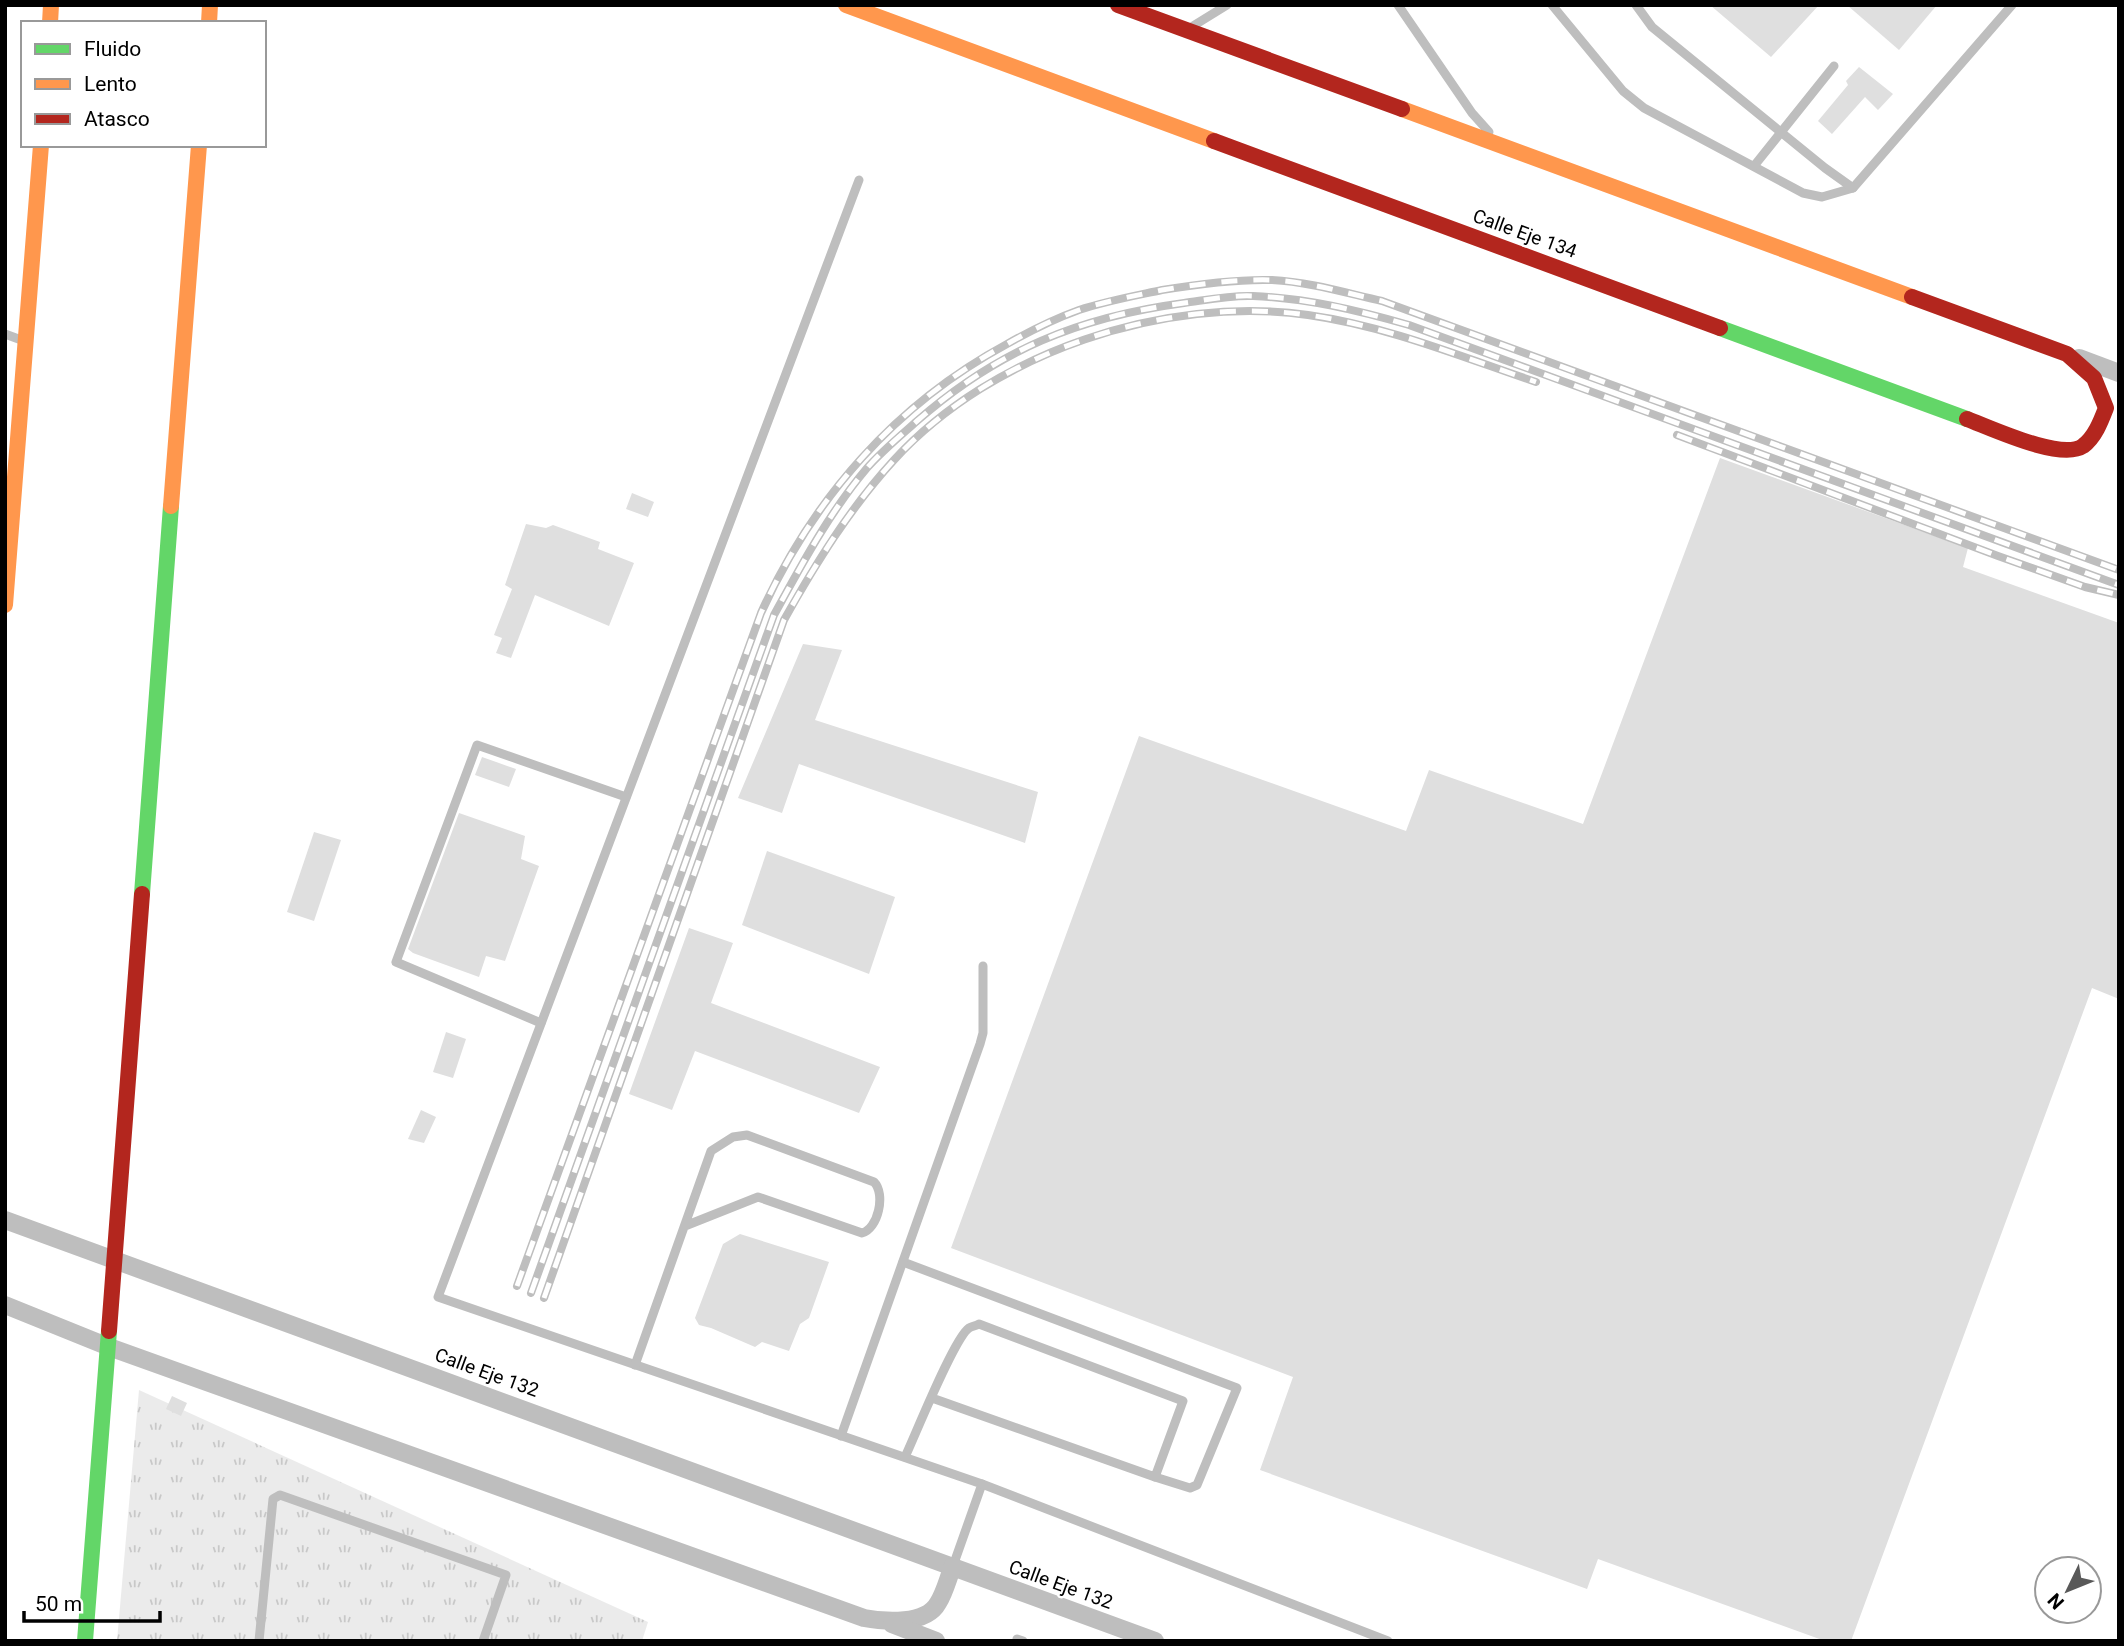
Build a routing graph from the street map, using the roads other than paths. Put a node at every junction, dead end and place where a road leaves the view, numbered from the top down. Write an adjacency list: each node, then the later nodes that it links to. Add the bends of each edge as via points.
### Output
1 (846, 5): 19 (street, Calle Eje 134, via 2019,438 2070,452 2098,431 2106,408 2094,378)
2 (1118, 5): 8 (street, Calle Eje 134)
3 (1227, 5): 8 (lane)
4 (1398, 5): 11 (lane, via 1472,113)
5 (1552, 5): 14 (lane, via 1623,91 1644,108)
6 (1636, 5): 10 (lane, via 1652,27)
7 (2012, 5): 16 (lane)
8 (1187, 30): 11 (street, Calle Eje 134)
9 (1834, 66): 10 (lane)
10 (1782, 133): 14 (lane); 16 (lane)
11 (1500, 144): 19 (street, Calle Eje 134)
12 (41, 147): 18 (street)
13 (199, 147): 27 (street)
14 (1754, 166): 16 (lane, via 1803,193 1822,197)
15 (859, 180): 22 (lane)
16 (1853, 188)
17 (5, 334): 18 (lane)
18 (26, 341): 21 (street)
19 (2067, 354): 20 (street, Calle Eje 134)
20 (2119, 373)
21 (5, 606)
22 (626, 797): 24 (lane); 24 (lane, via 477,745 396,962)
23 (983, 966): 28 (lane, via 983,1033)
24 (541, 1023): 31 (lane, via 438,1297)
25 (5, 1220): 27 (street, Calle Eje 132)
26 (685, 1226): 26 (lane, via 758,1198 862,1233 874,1225 880,1192 874,1182 747,1135 733,1137 711,1151); 31 (lane)
27 (114, 1258): 30 (street); 37 (street, Calle Eje 132)
28 (903, 1262): 33 (lane); 35 (lane, via 1237,1388 1197,1485 1190,1489)
29 (5, 1305): 30 (street)
30 (109, 1347): 38 (street); 39 (street)
31 (635, 1365): 33 (lane)
32 (932, 1398): 34 (lane); 35 (lane); 35 (lane, via 959,1339 979,1324 1183,1401)
33 (841, 1436): 34 (lane)
34 (905, 1457): 36 (lane)
35 (1155, 1477)
36 (982, 1484): 37 (lane); 44 (lane)
37 (953, 1566): 38 (street, via 937,1606 916,1618); 43 (street, Calle Eje 132)
38 (888, 1623): 42 (street)
39 (85, 1641)
40 (259, 1641): 41 (lane, via 273,1499 280,1495 506,1574)
41 (483, 1641)
42 (936, 1641)
43 (1155, 1641)
44 (1388, 1641)

